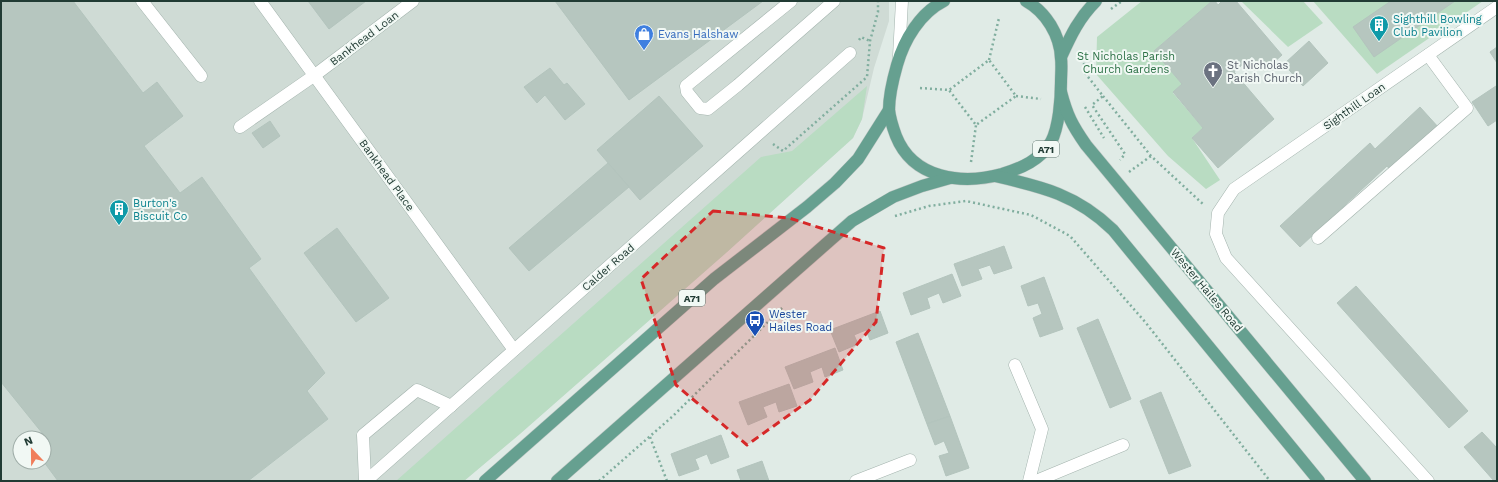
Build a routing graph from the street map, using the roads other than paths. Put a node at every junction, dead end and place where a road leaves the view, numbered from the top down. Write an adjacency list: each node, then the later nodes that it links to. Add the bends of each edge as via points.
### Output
1 (142, 1): 16 (street)
2 (260, 1): 15 (street, Bankhead Place)
3 (413, 1): 15 (street, Bankhead Loan)
4 (791, 1): 5 (street, via 686,86 687,92 700,108 708,109)
5 (834, 1)
6 (902, 1): 14 (street)
7 (944, 1): 14 (main road, A71, via 927,13 915,26)
8 (1026, 1): 13 (main road, A71, via 1034,5 1047,19 1056,35)
9 (1096, 1): 13 (main road, A71, via 1072,31)
10 (1497, 7): 12 (street, Sighthill Loan)
11 (850, 53): 23 (street, Calder Road)
12 (1428, 55): 22 (street, via 1467,108); 36 (street, Sighthill Loan, via 1234,189 1218,213 1216,234 1226,258)
13 (1061, 57): 17 (main road, A71)
14 (898, 61): 18 (main road, A71)
15 (315, 75): 19 (street, Bankhead Loan); 23 (street, Bankhead Place)
16 (201, 76)
17 (1061, 92): 20 (main road, A71, via 1058,120 1052,140 1044,151 1032,162 1017,170); 35 (main road, Wester Hailes Road, via 1066,113 1086,145)
18 (889, 110): 21 (main road, A71, via 898,142 908,157 933,174); 29 (main road, A71, via 858,159 835,183 714,279)
19 (240, 127)
20 (994, 176): 21 (main road, A71); 34 (main road, via 1059,194 1099,216)
21 (950, 178): 30 (main road, A71, via 893,197 852,221)
22 (1318, 238)
23 (514, 350): 25 (street, Calder Road)
24 (1015, 365): 32 (street, via 1042,429)
25 (451, 406): 28 (street, Calder Road); 28 (street, via 417,390 363,435)
26 (1123, 445): 33 (street)
27 (910, 460): 31 (street)
28 (366, 481)
29 (485, 481)
30 (557, 481)
31 (856, 481)
32 (1029, 481)
33 (1036, 481)
34 (1319, 481)
35 (1366, 481)
36 (1428, 481)

